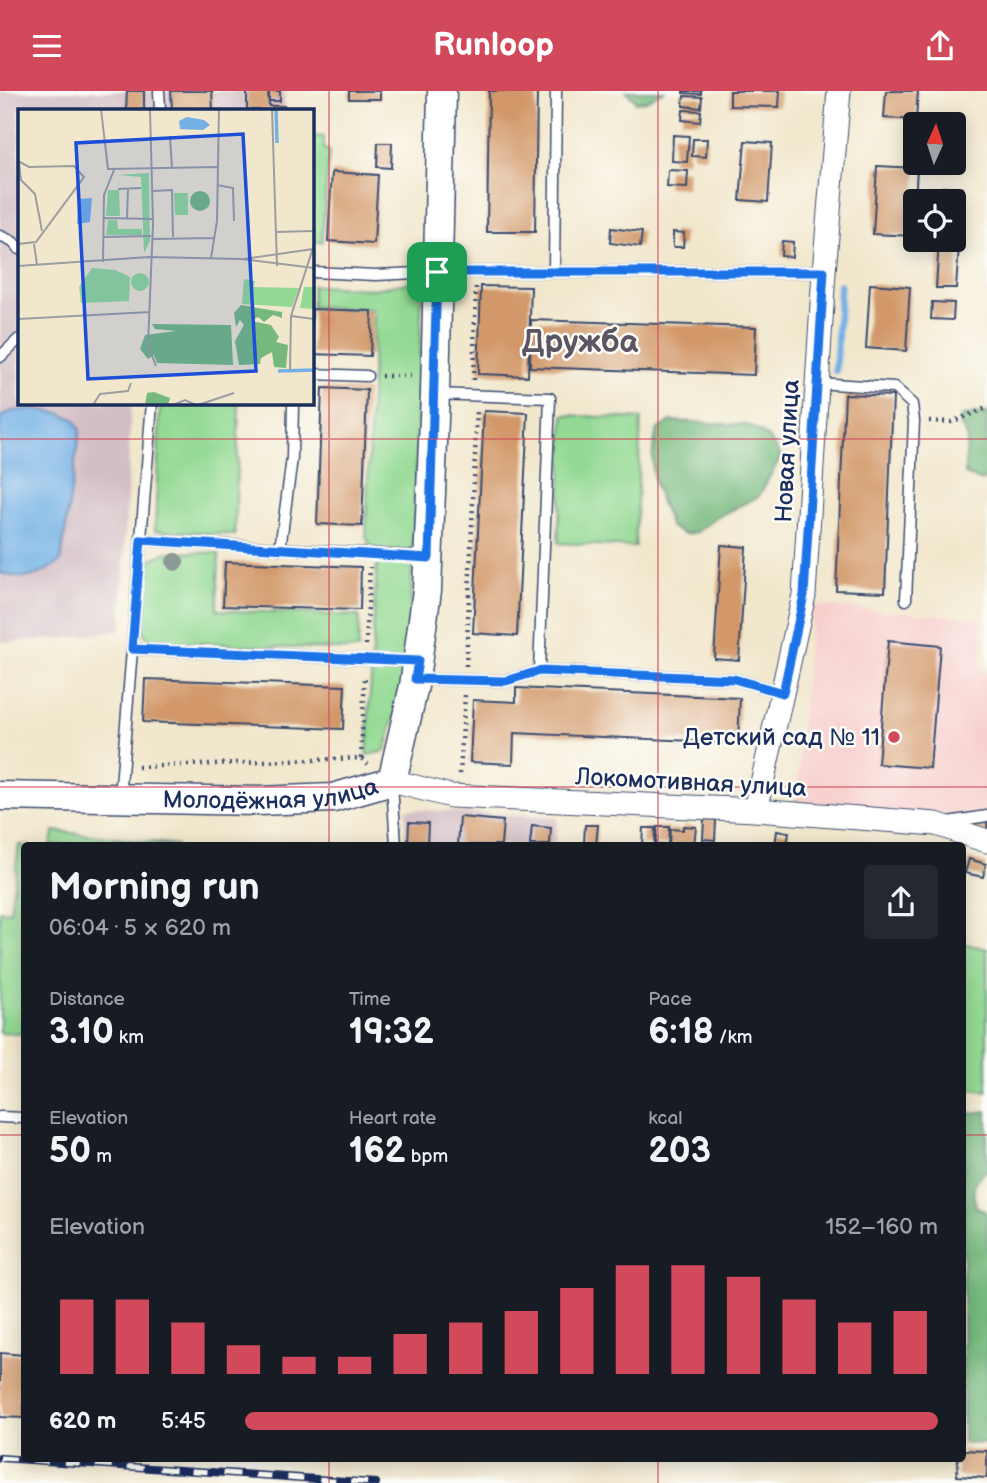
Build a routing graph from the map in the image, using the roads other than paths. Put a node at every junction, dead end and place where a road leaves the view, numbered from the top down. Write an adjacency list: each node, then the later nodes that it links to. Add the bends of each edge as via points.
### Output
1 (159, 91): 5 (lane)
2 (442, 91): 9 (street, Молодёжная улица)
3 (556, 91): 10 (lane)
4 (839, 91): 11 (street, Новая улица)
5 (160, 109)
6 (0, 236): 7 (lane)
7 (18, 249)
8 (313, 272): 9 (lane)
9 (437, 272): 10 (lane); 17 (street, Молодёжная улица)
10 (554, 272): 11 (lane)
11 (824, 272): 16 (street, Новая улица)
12 (18, 340): 13 (lane)
13 (0, 358)
14 (313, 374): 15 (lane)
15 (366, 376)
16 (817, 383): 23 (lane, via 894,388 912,404 915,421); 27 (street, Новая улица, via 804,595)
17 (435, 385): 22 (street, Молодёжная улица); 26 (lane, via 478,395 550,398)
18 (152, 404): 20 (lane)
19 (293, 404): 21 (lane, via 292,458)
20 (141, 540): 21 (lane); 24 (lane)
21 (280, 549): 22 (lane)
22 (429, 558): 25 (street, Молодёжная улица)
23 (906, 600)
24 (132, 649): 25 (lane); 30 (lane)
25 (416, 670): 26 (lane, via 466,680 506,681); 28 (street, Молодёжная улица)
26 (539, 671): 27 (lane, via 734,679)
27 (783, 693): 31 (street, Новая улица)
28 (392, 781): 30 (street, Молодёжная улица, via 333,798); 31 (street, Локомотивная улица, via 451,796); 35 (lane)
29 (0, 796): 30 (street, Молодёжная улица)
30 (120, 798)
31 (756, 810): 33 (street, Локомотивная улица)
32 (987, 816): 33 (lane)
33 (936, 824): 34 (street, Локомотивная улица)
34 (987, 841)
35 (396, 842)
36 (0, 1117): 37 (lane)
37 (21, 1118)

